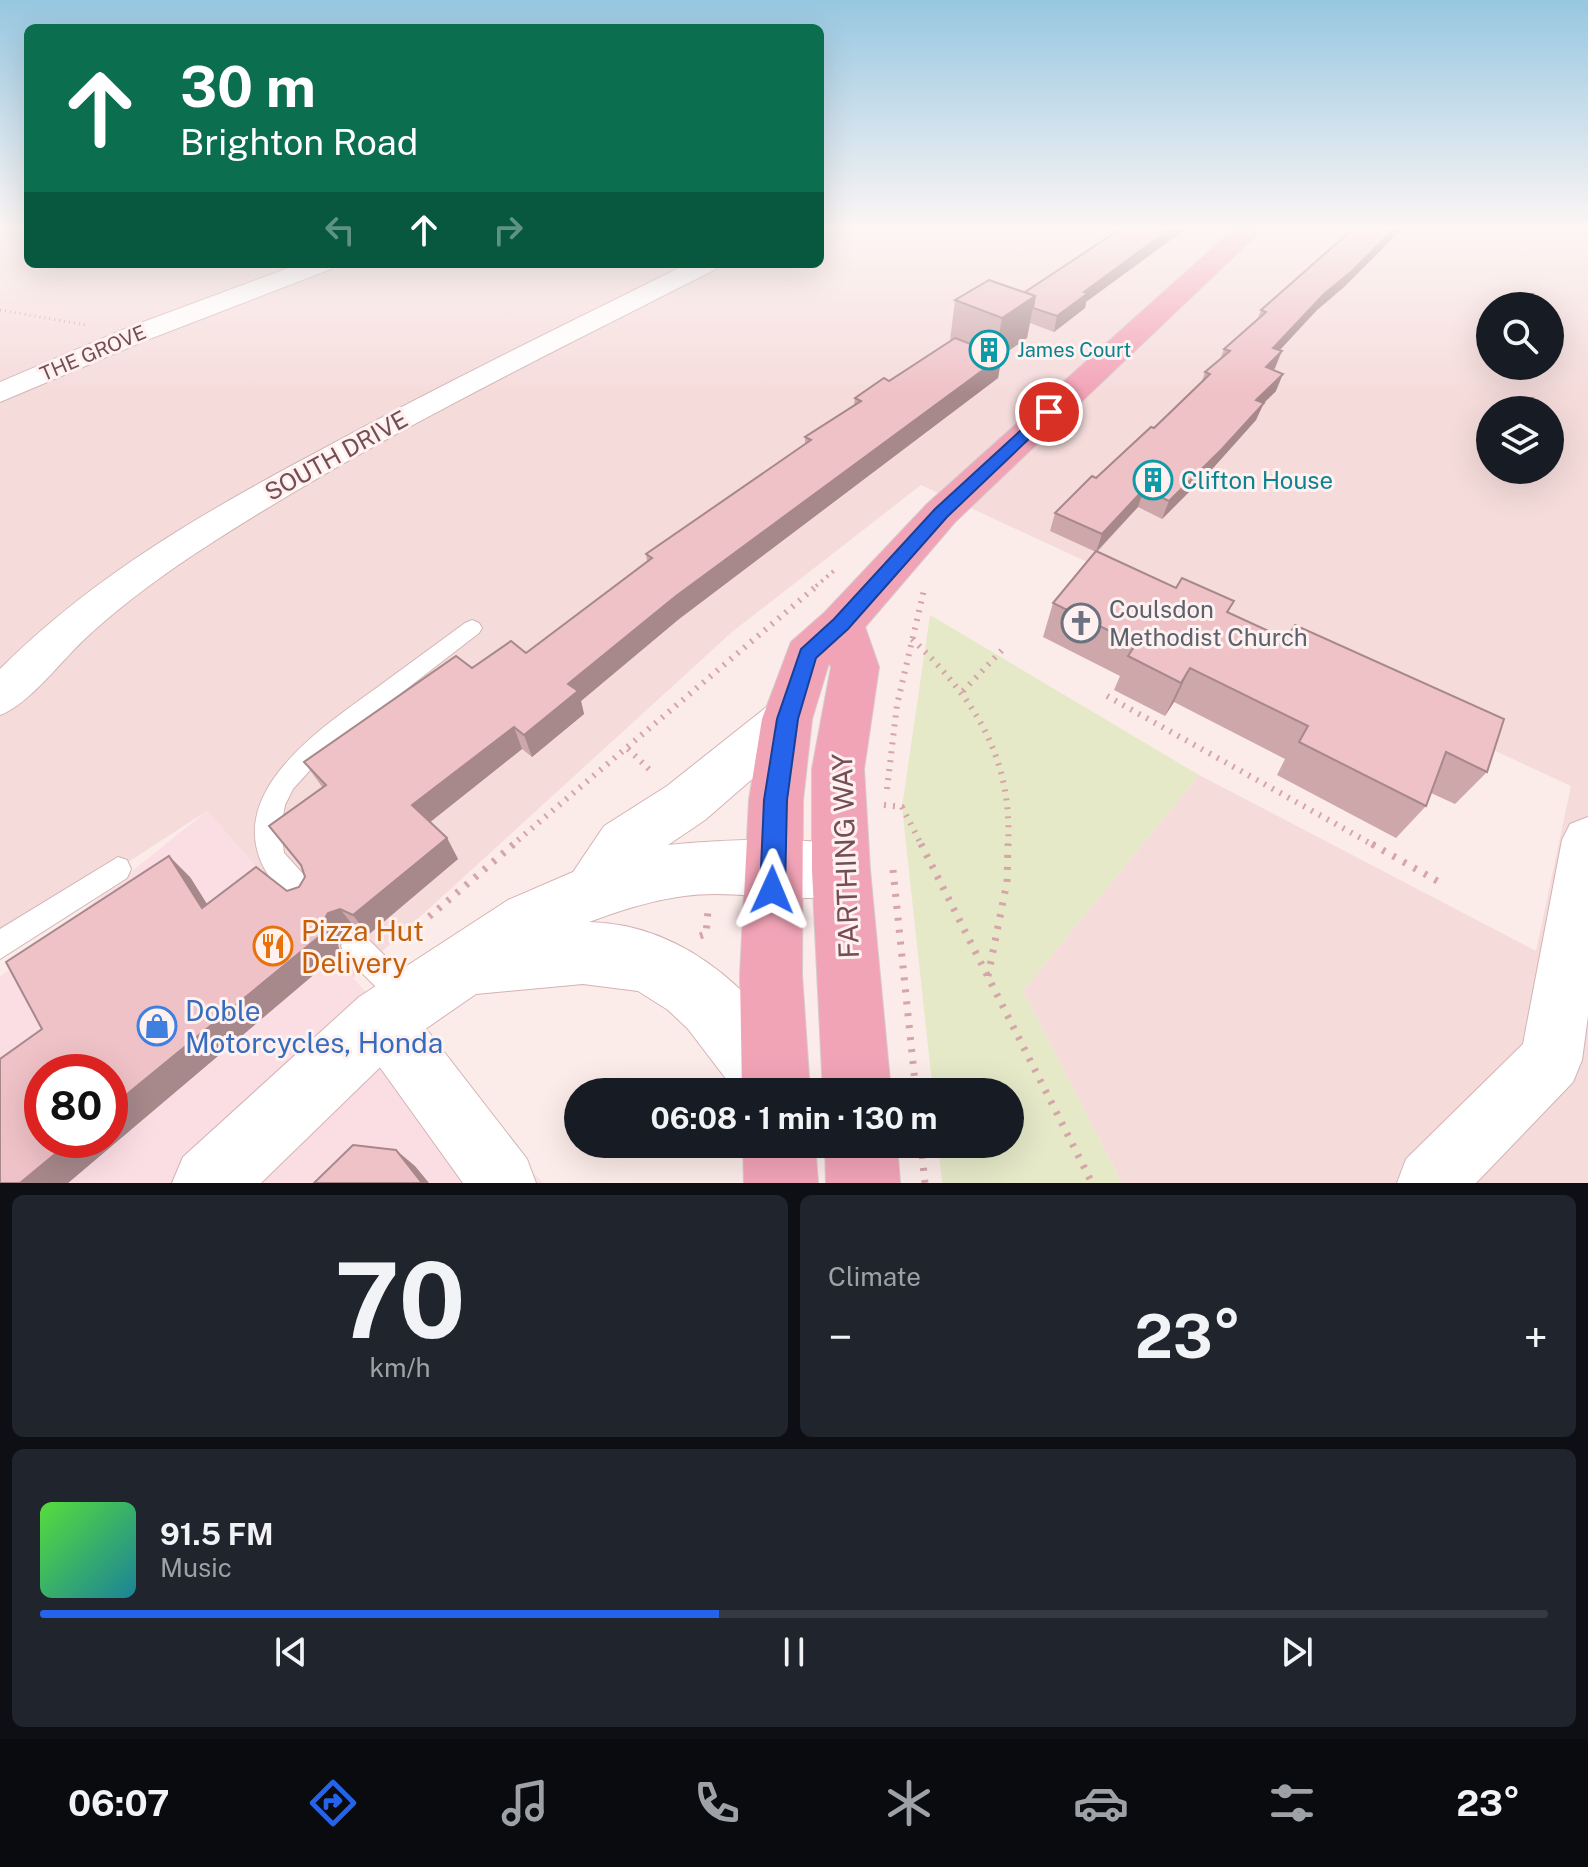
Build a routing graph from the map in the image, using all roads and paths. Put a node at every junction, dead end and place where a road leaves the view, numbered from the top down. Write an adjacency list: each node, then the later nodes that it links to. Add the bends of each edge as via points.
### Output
1 (271, 283): 5 (street, THE GROVE)
2 (669, 283): 15 (street, SOUTH DRIVE, via 425,406 165,553 103,597)
3 (1191, 283): 9 (highway, via 941,513)
4 (0, 310): 5 (path)
5 (137, 334): 6 (street, THE GROVE)
6 (0, 393)
7 (847, 562): 17 (path)
8 (929, 579): 11 (path)
9 (841, 624): 16 (highway, via 808,655); 23 (highway, FARTHING WAY, via 855,667 838,769)
10 (472, 628): 27 (lane, via 316,745 281,790 267,838 272,858)
11 (911, 639): 13 (path); 19 (path, via 897,705)
12 (1003, 649): 13 (path)
13 (963, 691): 31 (path, via 994,749 1008,808 1008,894)
14 (1107, 696): 25 (path)
15 (0, 697)
16 (787, 719): 22 (highway); 26 (main road, via 686,803 624,844)
17 (628, 749): 18 (path); 32 (path, via 410,933)
18 (660, 781)
19 (886, 805): 20 (path); 31 (path, via 902,807)
20 (888, 821)
21 (1588, 840): 46 (street, via 1551,1060)
22 (773, 867): 23 (main road); 26 (main road, via 711,867 640,876); 34 (highway)
23 (867, 868): 35 (highway, FARTHING WAY); 36 (path)
24 (118, 869): 28 (lane)
25 (1439, 882)
26 (594, 891): 30 (main road, via 529,921)
27 (306, 896)
28 (0, 945)
29 (355, 946): 32 (lane)
30 (465, 964): 32 (main road); 33 (main road, via 608,954 645,961 690,987)
31 (988, 976): 45 (path)
32 (395, 1001): 40 (main road); 41 (street)
33 (766, 1078)
34 (775, 1078)
35 (858, 1078)
36 (913, 1078)
37 (780, 1158): 42 (highway)
38 (862, 1158): 43 (highway)
39 (922, 1158): 44 (path)
40 (209, 1183)
41 (503, 1183)
42 (781, 1183)
43 (863, 1183)
44 (925, 1183)
45 (1092, 1183)
46 (1430, 1183)

